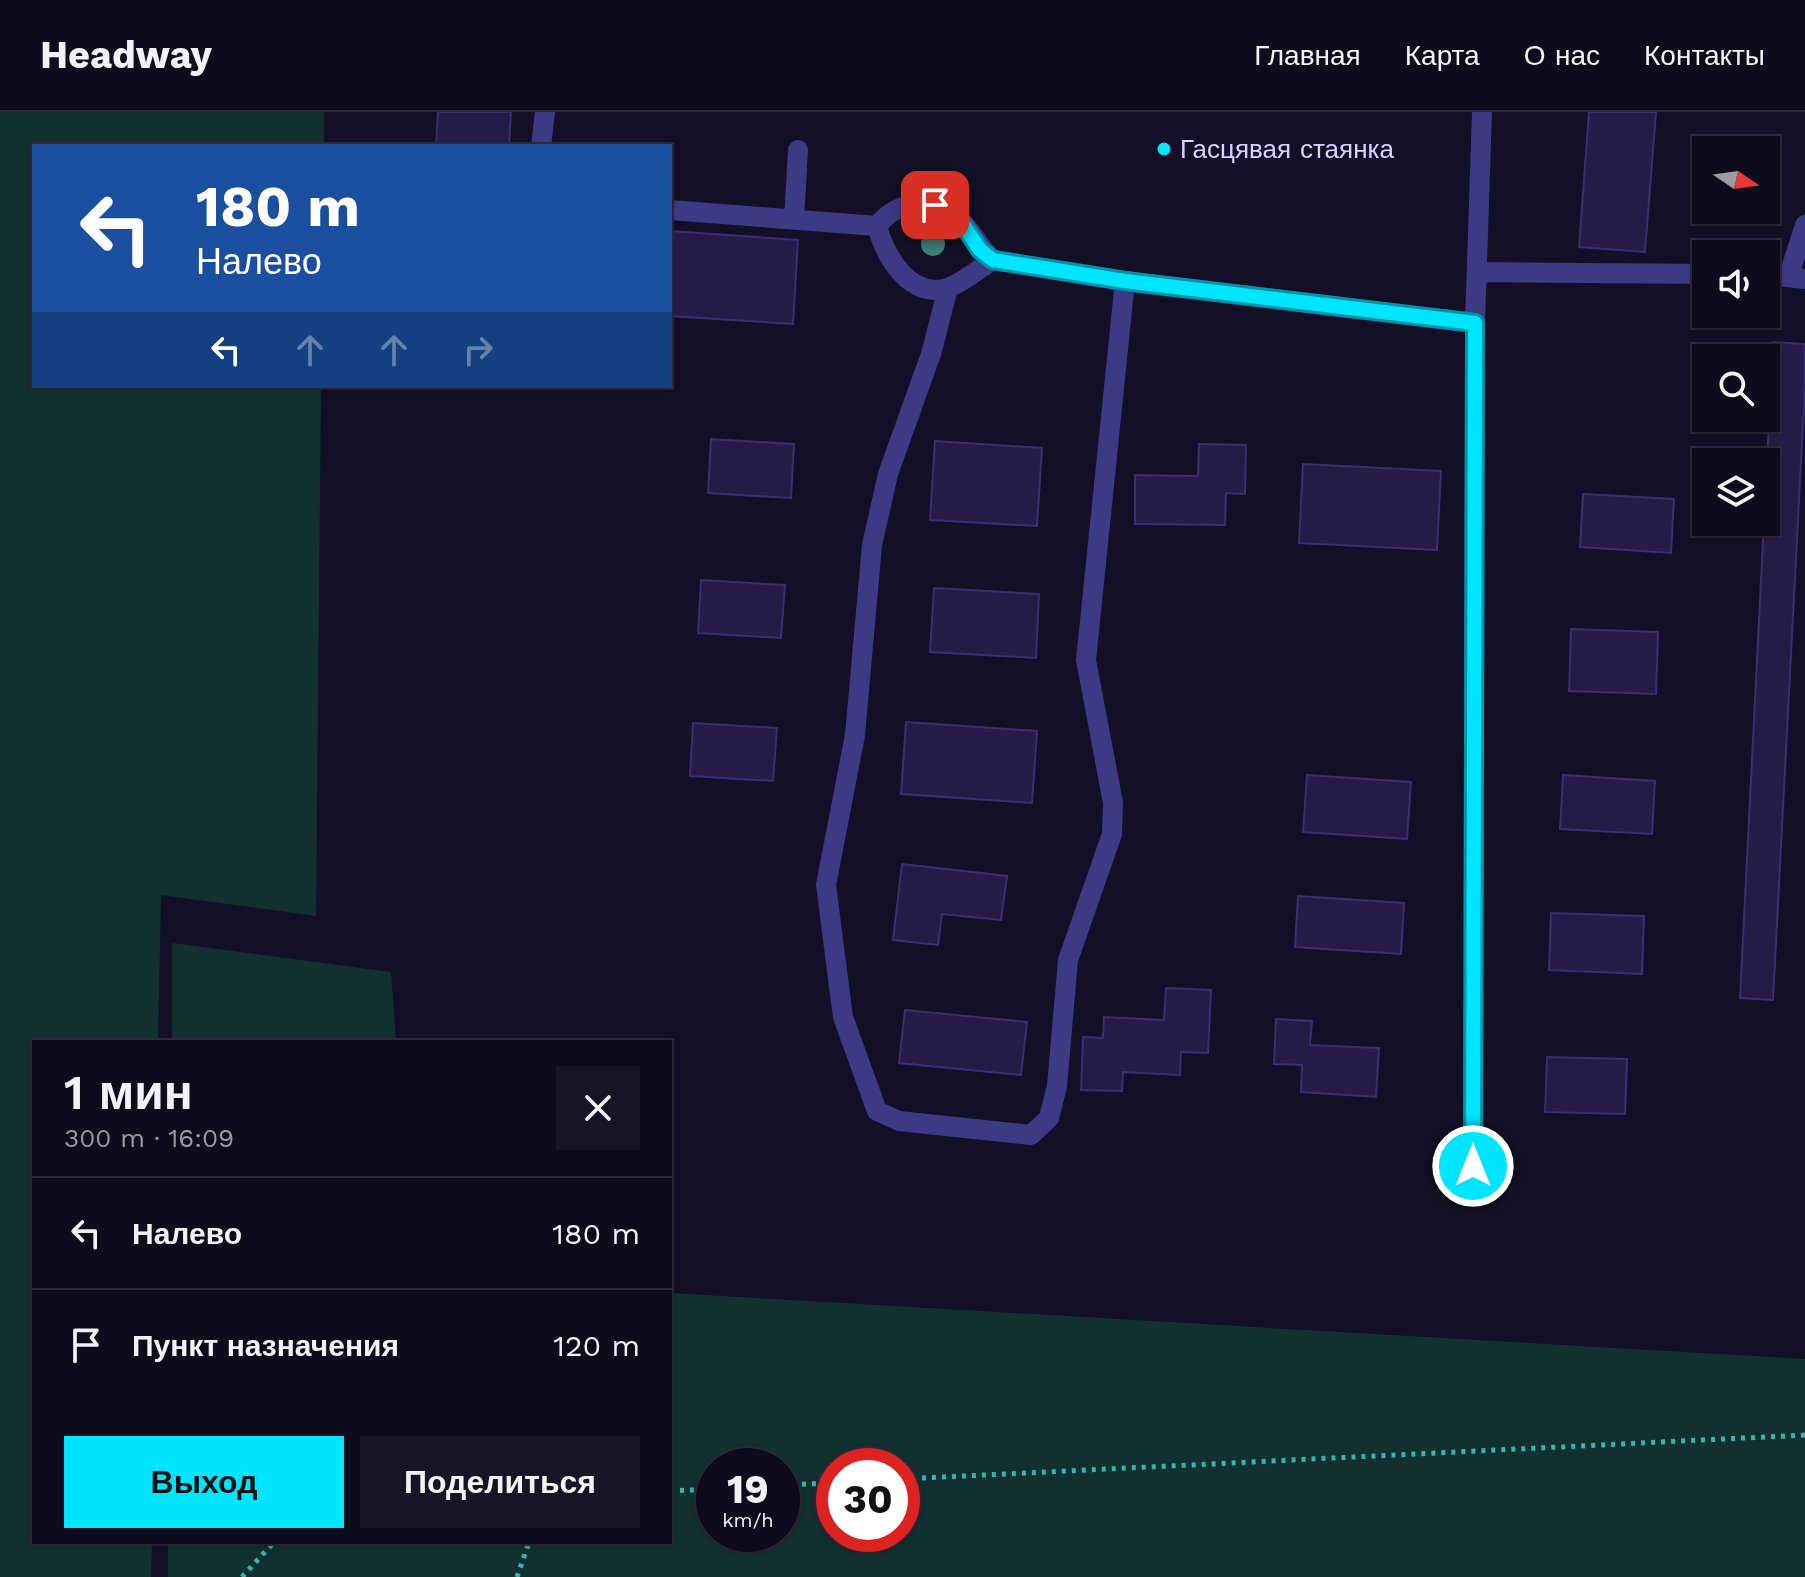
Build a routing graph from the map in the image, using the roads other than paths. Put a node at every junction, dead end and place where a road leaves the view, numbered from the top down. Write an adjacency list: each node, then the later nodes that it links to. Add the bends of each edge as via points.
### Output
1 (545, 112): 3 (street)
2 (1482, 112): 10 (street)
3 (541, 144)
4 (798, 150): 6 (street)
5 (672, 210): 6 (street)
6 (794, 219): 8 (street)
7 (1805, 225): 12 (street)
8 (877, 226): 9 (street, via 889,211 935,205 958,217); 14 (street, via 903,277 924,287)
9 (993, 260): 13 (street); 14 (street)
10 (1477, 272): 11 (street); 15 (street)
11 (1692, 274)
12 (1797, 277)
13 (1125, 281): 14 (street, via 1086,660 1113,803 1112,834 1068,960 1057,1086 1049,1118 1031,1135 899,1121 877,1111 843,1017 826,885 855,735 872,545 888,474 931,354); 15 (street)
14 (948, 288)
15 (1475, 323): 16 (street)
16 (1473, 1166)

